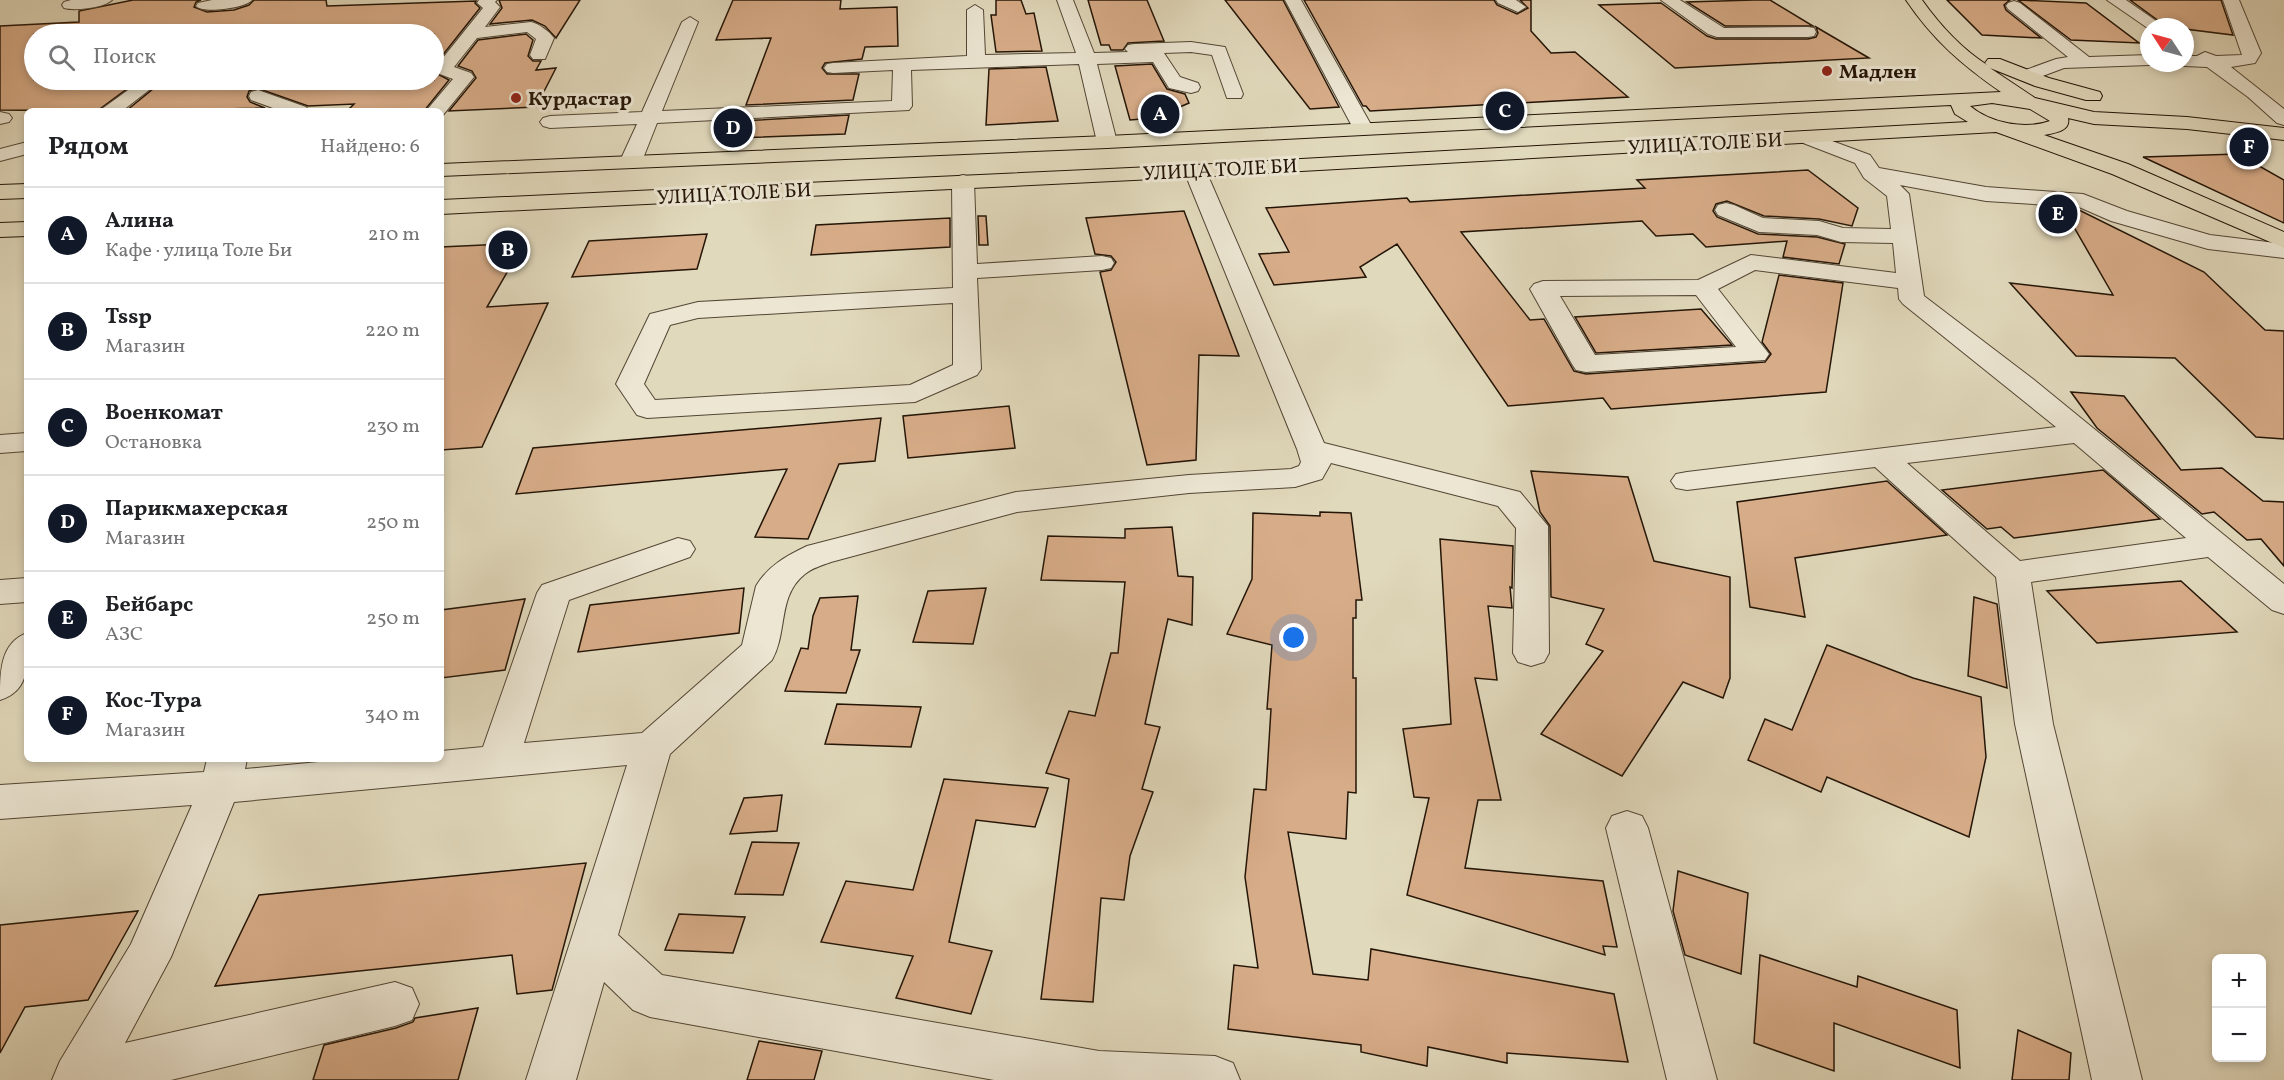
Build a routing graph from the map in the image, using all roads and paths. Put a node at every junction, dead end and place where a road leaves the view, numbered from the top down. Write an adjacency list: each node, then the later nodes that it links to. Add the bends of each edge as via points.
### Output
1 (104, 0): 10 (street)
2 (244, 0): 11 (street)
3 (489, 0): 17 (street, via 485,3 492,8)
4 (1065, 0): 21 (street)
5 (1293, 0): 48 (street)
6 (1669, 0): 16 (street, via 1723,33)
7 (1914, 0): 19 (main road)
8 (2115, 0): 14 (street)
9 (2231, 0): 24 (street, via 2252,53 2249,59 2235,62)
10 (70, 5)
11 (204, 6)
12 (2014, 6): 26 (street)
13 (975, 10): 25 (street)
14 (2143, 18)
15 (690, 22): 41 (street)
16 (1808, 32)
17 (472, 33): 20 (street, via 531,27 545,38); 28 (street)
18 (2194, 51): 24 (street)
19 (1961, 54): 31 (main road); 36 (main road); 37 (main road)
20 (539, 55)
21 (1086, 55): 25 (street); 32 (street, via 1158,57 1176,84); 34 (street, via 1191,46 1219,51); 51 (street)
22 (2140, 60): 26 (street)
23 (2194, 61): 24 (street)
24 (2211, 61): 43 (street)
25 (976, 62): 27 (street)
26 (2085, 62): 31 (street, via 2062,63)
27 (902, 65): 29 (street); 41 (street, via 902,106)
28 (444, 68)
29 (833, 68)
30 (444, 69): 40 (street, via 465,77)
31 (2026, 76): 45 (main road)
32 (1191, 87)
33 (139, 90): 38 (street)
34 (1234, 94)
35 (258, 96): 39 (street)
36 (1966, 100): 37 (main road, УЛИЦА ТОЛЕ БИ, via 1992,97); 47 (main road, via 1960,104 1962,110); 48 (main road, УЛИЦА ТОЛЕ БИ)
37 (2029, 103): 42 (main road); 46 (main road, via 2054,114)
38 (113, 108)
39 (291, 108)
40 (439, 108)
41 (650, 117): 44 (street); 54 (street)
42 (2094, 118): 45 (main road); 46 (main road)
43 (2284, 119)
44 (550, 122)
45 (2187, 123): 49 (main road)
46 (2059, 125): 47 (main road, via 2031,130); 55 (main road)
47 (1999, 126): 50 (main road, УЛИЦА ТОЛЕ БИ); 55 (main road)
48 (1364, 130): 51 (main road, УЛИЦА ТОЛЕ БИ)
49 (2284, 134)
50 (1805, 137): 57 (main road, УЛИЦА ТОЛЕ БИ); 58 (street, via 1863,159)
51 (1107, 142): 54 (main road, УЛИЦА ТОЛЕ БИ); 59 (main road)
52 (24, 149): 53 (street)
53 (0, 155)
54 (631, 161): 56 (main road, УЛИЦА ТОЛЕ БИ); 63 (main road)
55 (2120, 169): 69 (main road)
56 (444, 170)
57 (1195, 171): 59 (main road, УЛИЦА ТОЛЕ БИ); 78 (street)
58 (1872, 172): 68 (street, via 1898,194); 70 (street, via 1986,195 2083,201 2119,216 2208,242)
59 (1117, 175): 60 (main road, УЛИЦА ТОЛЕ БИ)
60 (963, 182): 63 (main road, УЛИЦА ТОЛЕ БИ); 73 (street)
61 (24, 190): 62 (main road)
62 (0, 192)
63 (595, 199): 64 (main road, УЛИЦА ТОЛЕ БИ)
64 (444, 207)
65 (1726, 210): 68 (street, via 1759,225 1819,228 1841,235)
66 (24, 229): 67 (main road)
67 (0, 230)
68 (1904, 236): 72 (street)
69 (2284, 241)
70 (2284, 250)
71 (1102, 263): 73 (street)
72 (1910, 282): 74 (street, via 1751,262); 75 (street, via 1912,299)
73 (965, 283): 73 (street, via 967,369 915,393 647,409 630,384 659,320 698,310)
74 (1703, 287): 74 (street, via 1668,287 1543,289 1586,364 1755,354)
75 (2080, 433): 79 (street); 81 (street)
76 (24, 442): 77 (street)
77 (0, 444)
78 (1312, 449): 88 (street, via 1509,499 1532,526); 90 (street, via 1316,462 1311,472 1295,478 1189,484 1016,502 819,554 794,565 772,586 759,651)
79 (1882, 457): 80 (street); 83 (street)
80 (1687, 481)
81 (2215, 545): 83 (street); 86 (street)
82 (678, 549): 91 (street, via 554,593)
83 (2013, 573): 102 (street, via 2034,724)
84 (24, 590): 85 (street)
85 (0, 592)
86 (2284, 602)
87 (24, 650): 89 (street)
88 (1531, 653)
89 (0, 686)
90 (652, 747): 91 (street); 95 (street)
91 (498, 762): 92 (street)
92 (224, 773): 93 (street); 98 (street, via 148,957)
93 (0, 802)
94 (1627, 828): 101 (street)
95 (594, 941): 97 (street, via 650,994); 99 (street)
96 (395, 1004): 98 (street)
97 (1097, 1078): 100 (street)
98 (78, 1079)
99 (551, 1080)
100 (1215, 1080)
101 (1692, 1080)
102 (2117, 1080)

